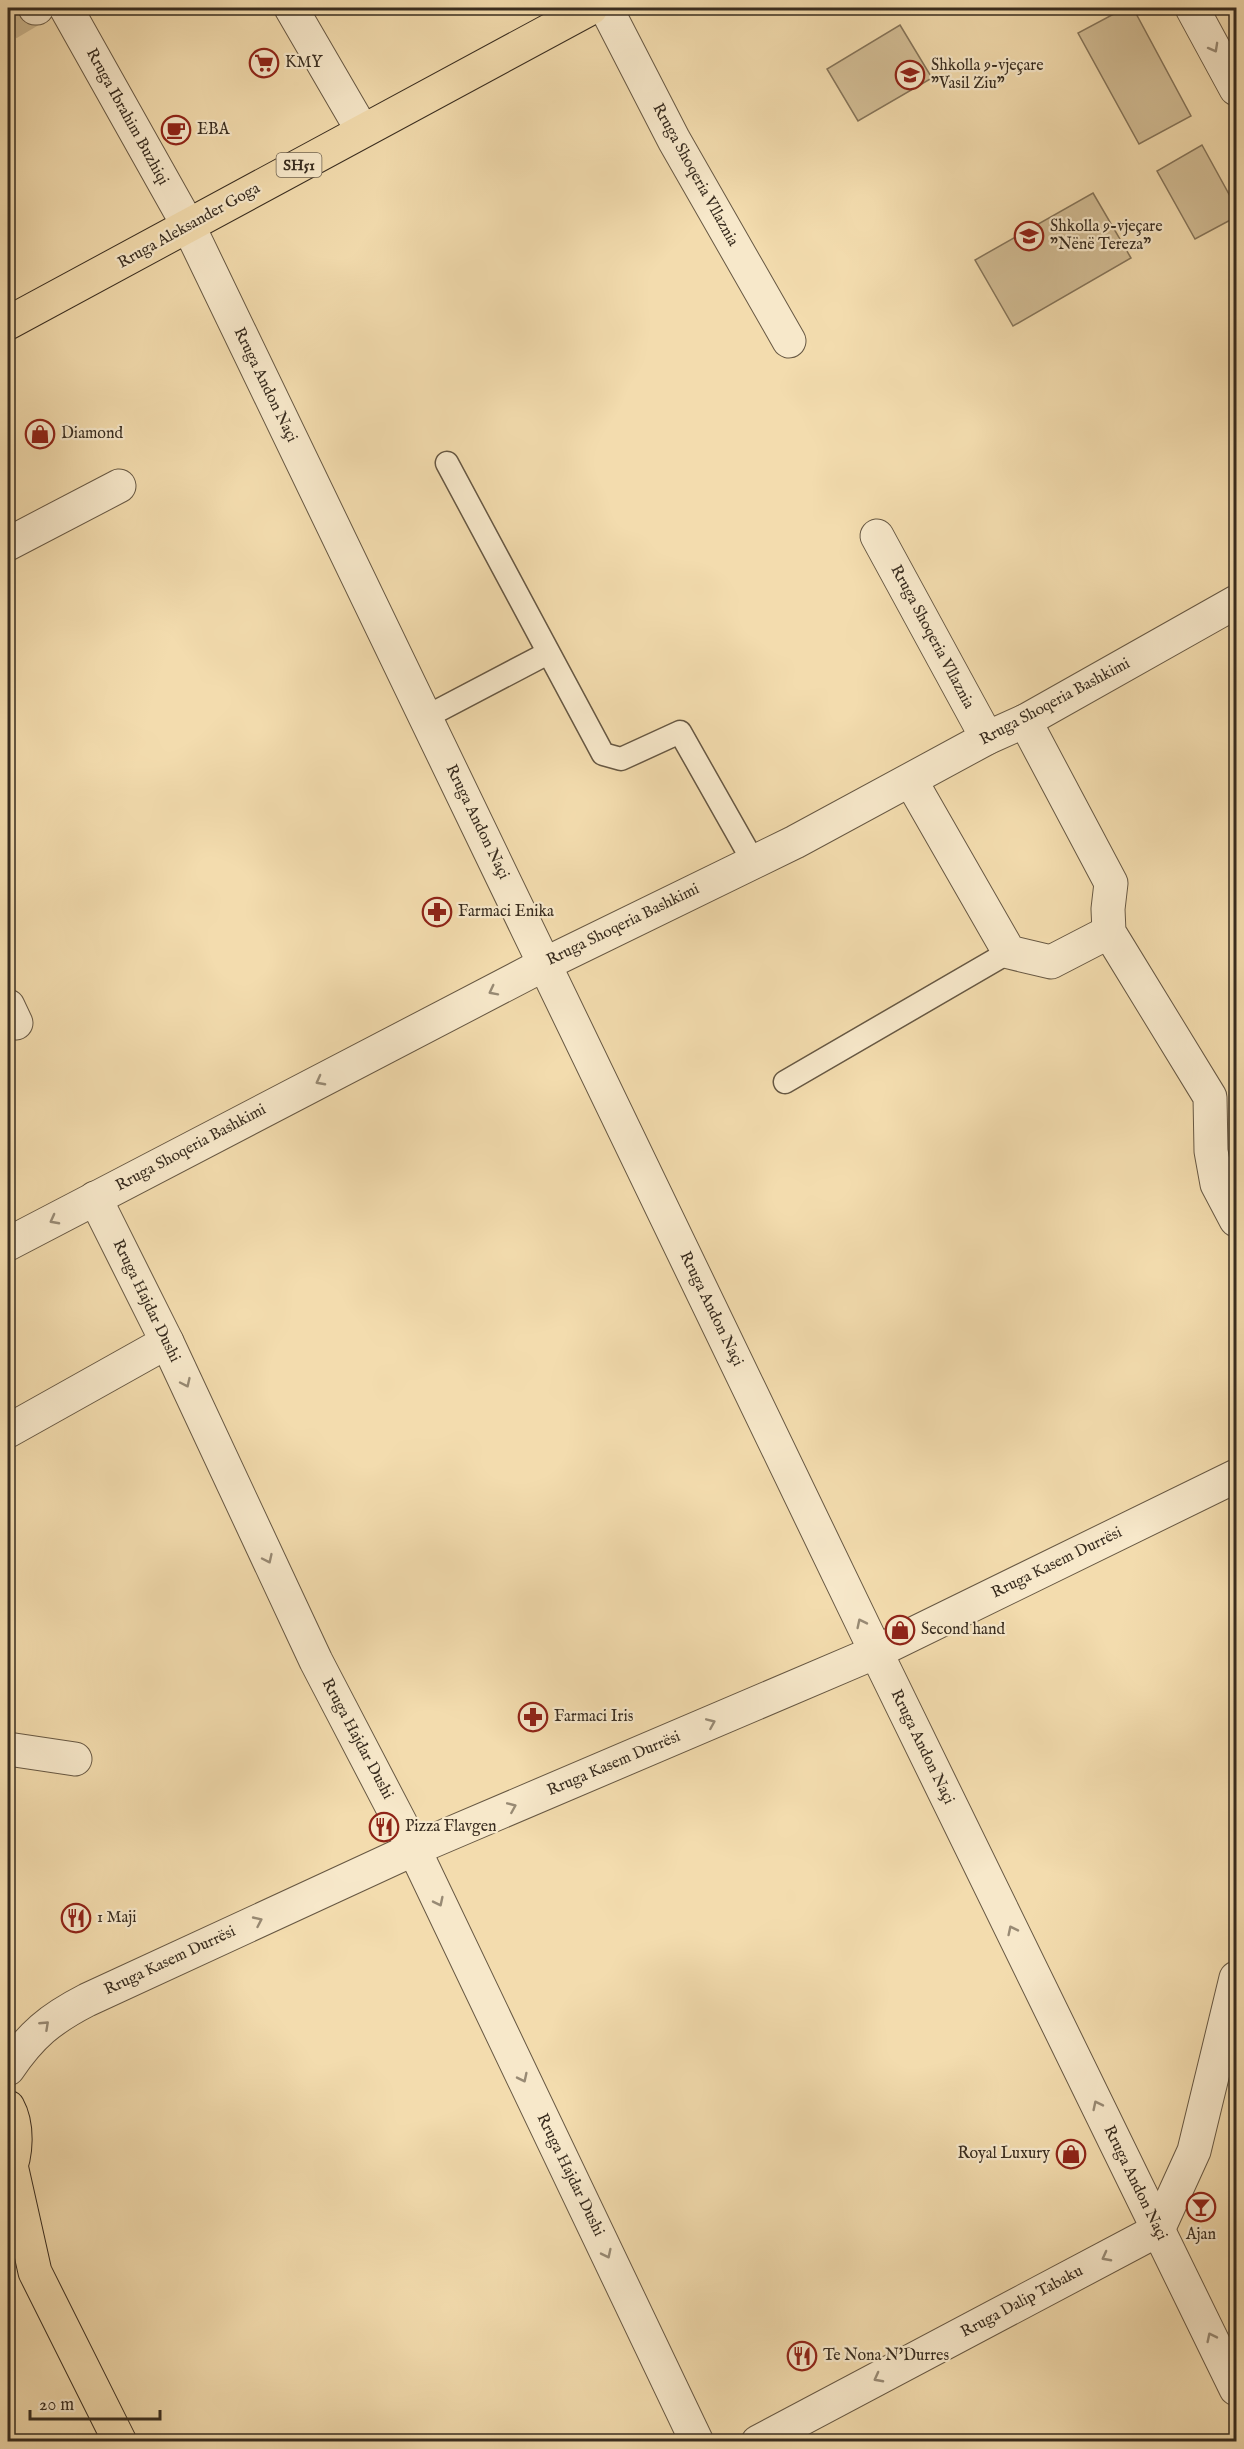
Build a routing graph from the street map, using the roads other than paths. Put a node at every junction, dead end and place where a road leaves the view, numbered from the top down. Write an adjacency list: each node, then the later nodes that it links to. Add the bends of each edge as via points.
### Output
1 (46, 8): 8 (street, Rruga Ibrahim Buzhiqi)
2 (291, 8): 7 (street)
3 (591, 8): 7 (main road, Rruga Aleksander Goga / SH51)
4 (606, 8): 10 (street, Rruga Shoqeria Vllaznia, via 674,141)
5 (1192, 8): 6 (street, one-way to 6)
6 (1236, 89)
7 (362, 130): 8 (main road, Rruga Aleksander Goga / SH51)
8 (189, 227): 9 (main road, Rruga Aleksander Goga / SH51); 17 (street, Rruga Andon Naçi)
9 (8, 323)
10 (789, 341)
11 (447, 463): 16 (lane)
12 (119, 486): 14 (street)
13 (877, 536): 19 (street, Rruga Shoqeria Vllaznia)
14 (8, 544)
15 (1236, 603): 18 (street, Rruga Shoqeria Bashkimi)
16 (548, 653): 17 (lane); 21 (lane, via 603,754 621,759 680,732)
17 (426, 717): 24 (street, Rruga Andon Naçi)
18 (1025, 721): 19 (street, Rruga Shoqeria Bashkimi); 22 (street, via 1111,883)
19 (987, 738): 20 (street, Rruga Shoqeria Bashkimi)
20 (911, 781): 21 (street, Rruga Shoqeria Bashkimi); 23 (street)
21 (753, 861): 24 (street, Rruga Shoqeria Bashkimi)
22 (1109, 932): 23 (street, via 1051,962); 27 (street, via 1210,1097 1210,1151 1217,1184)
23 (1010, 952): 25 (lane)
24 (545, 964): 26 (street, Rruga Shoqeria Bashkimi, one-way to 26); 32 (street, Rruga Andon Naçi, one-way to 24)
25 (784, 1082)
26 (95, 1198): 28 (street, Rruga Shoqeria Bashkimi, one-way to 28); 29 (street, Rruga Hajdar Dushi)
27 (1236, 1220)
28 (8, 1244)
29 (167, 1342): 30 (street); 35 (street, Rruga Hajdar Dushi, one-way to 35, via 316,1661)
30 (8, 1431)
31 (1236, 1476): 32 (street, Rruga Kasem Durrësi)
32 (876, 1652): 35 (street, Rruga Kasem Durrësi, one-way to 32); 40 (street, Rruga Andon Naçi, one-way to 32)
33 (8, 1749): 34 (street)
34 (75, 1759)
35 (414, 1849): 37 (street, Rruga Kasem Durrësi, one-way to 35, via 23,2046 54,2017); 45 (street, Rruga Hajdar Dushi, one-way to 45)
36 (1236, 1978): 40 (street, via 1194,2151)
37 (8, 2069)
38 (8, 2107): 39 (main road, via 15,2139)
39 (9, 2169): 42 (main road)
40 (1158, 2230): 43 (street, Rruga Andon Naçi, one-way to 40); 46 (street, Rruga Dalip Tabaku, one-way to 46)
41 (8, 2245): 42 (main road)
42 (35, 2272): 44 (main road)
43 (1236, 2389)
44 (120, 2442)
45 (697, 2442)
46 (758, 2442)

